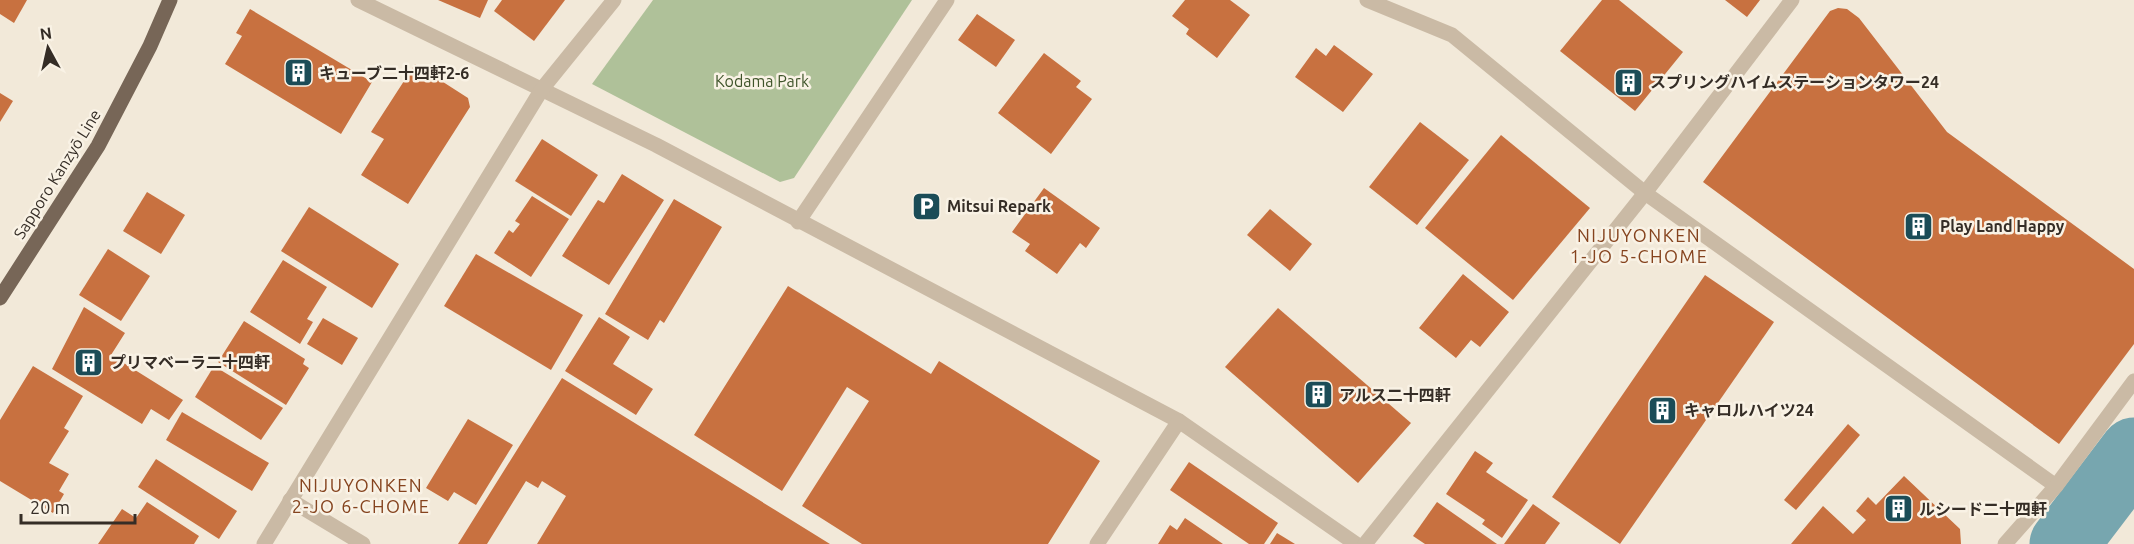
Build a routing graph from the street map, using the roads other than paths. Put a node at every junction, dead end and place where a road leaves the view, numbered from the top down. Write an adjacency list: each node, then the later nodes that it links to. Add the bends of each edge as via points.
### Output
1 (170, 0): 10 (main road, Sapporo Kanzyō Line, via 98,147)
2 (358, 0): 7 (street)
3 (614, 0): 7 (street)
4 (947, 0): 9 (street)
5 (1367, 0): 8 (street, via 1452,35)
6 (1792, 0): 8 (street)
7 (542, 89): 9 (street); 14 (street)
8 (1645, 193): 13 (street); 19 (street)
9 (798, 222): 12 (street)
10 (0, 298)
11 (2134, 381): 13 (street)
12 (1179, 421): 17 (street); 18 (street)
13 (2056, 486): 20 (street)
14 (290, 501): 15 (street); 16 (street)
15 (264, 544)
16 (363, 544)
17 (1097, 544)
18 (1356, 544)
19 (1365, 544)
20 (2005, 544)

